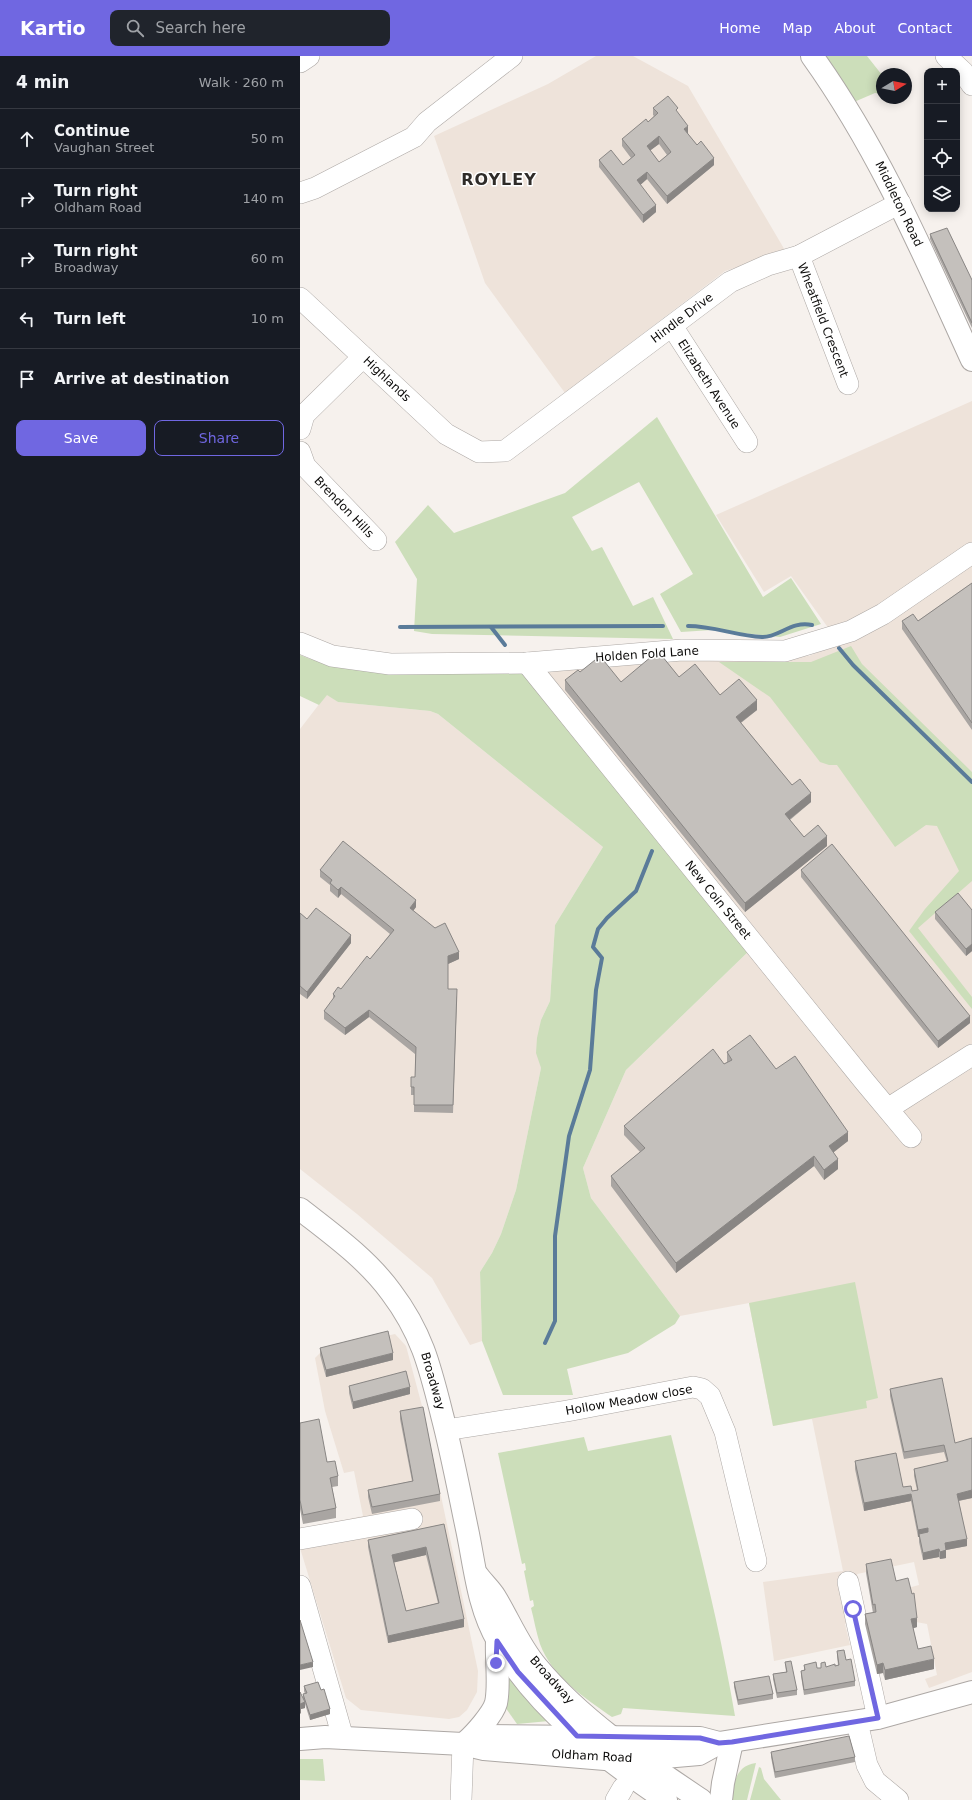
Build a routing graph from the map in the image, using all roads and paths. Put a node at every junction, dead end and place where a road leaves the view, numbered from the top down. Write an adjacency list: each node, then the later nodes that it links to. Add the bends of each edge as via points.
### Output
1 (309, 56): 5 (street)
2 (512, 56): 7 (street, via 427,122 414,138 315,188)
3 (812, 56): 8 (main road, Middleton Road, via 875,154)
4 (946, 56): 6 (street)
5 (300, 62)
6 (972, 85)
7 (300, 193)
8 (900, 203): 9 (street, Hindle Drive); 13 (main road, Middleton Road)
9 (798, 256): 11 (street, Hindle Drive, via 768,265 730,282); 14 (street, Wheatfield Crescent)
10 (300, 298): 12 (street, Highlands)
11 (672, 326): 16 (street, Elizabeth Avenue); 18 (street, Hindle Drive, via 505,451)
12 (363, 357): 15 (street, via 304,415); 18 (street, Highlands, via 446,434)
13 (972, 360)
14 (848, 384)
15 (300, 429)
16 (746, 442)
17 (300, 452): 19 (street, Brendon Hills, via 305,466)
18 (479, 452)
19 (376, 540)
20 (972, 553): 22 (street, Holden Fold Lane, via 883,614 851,631 785,651 682,650)
21 (300, 643): 22 (street, Holden Fold Lane, via 332,656 390,664)
22 (527, 663): 24 (street, New Coin Street, via 865,1082)
23 (972, 1055): 24 (street)
24 (889, 1108): 25 (street, New Coin Street)
25 (911, 1136)
26 (300, 1209): 27 (main road, Broadway, via 357,1254 391,1291 413,1325 424,1348 432,1369)
27 (446, 1430): 30 (street, Hollow Meadow close, via 567,1411 693,1387 702,1389 710,1396 725,1432); 31 (main road, Broadway)
28 (412, 1519): 29 (street)
29 (300, 1539)
30 (756, 1562)
31 (477, 1575): 34 (main road, Broadway, via 481,1606); 38 (main road, Broadway, via 494,1595 536,1666 565,1698)
32 (848, 1582): 36 (street)
33 (300, 1586): 39 (street)
34 (497, 1641): 37 (main road, Broadway, via 518,1672); 41 (main road, via 496,1705)
35 (972, 1692): 36 (main road, Oldham Road)
36 (868, 1720): 42 (main road, Oldham Road); 49 (street, via 867,1765 875,1780)
37 (577, 1736): 38 (main road, Oldham Road); 41 (main road, Oldham Road); 43 (main road, Broadway)
38 (612, 1736): 42 (main road, Oldham Road, via 700,1738); 44 (main road, Broadway)
39 (343, 1738): 40 (main road, Oldham Road); 41 (main road, Oldham Road)
40 (300, 1739)
41 (468, 1740): 43 (main road, Oldham Road, via 484,1749); 45 (street)
42 (725, 1742): 44 (main road, Oldham Road, via 699,1754); 48 (main road)
43 (605, 1759): 44 (main road, Oldham Road); 46 (main road, Broadway)
44 (640, 1759): 47 (main road, Broadway)
45 (461, 1800)
46 (666, 1800)
47 (701, 1800)
48 (721, 1800)
49 (898, 1800)

